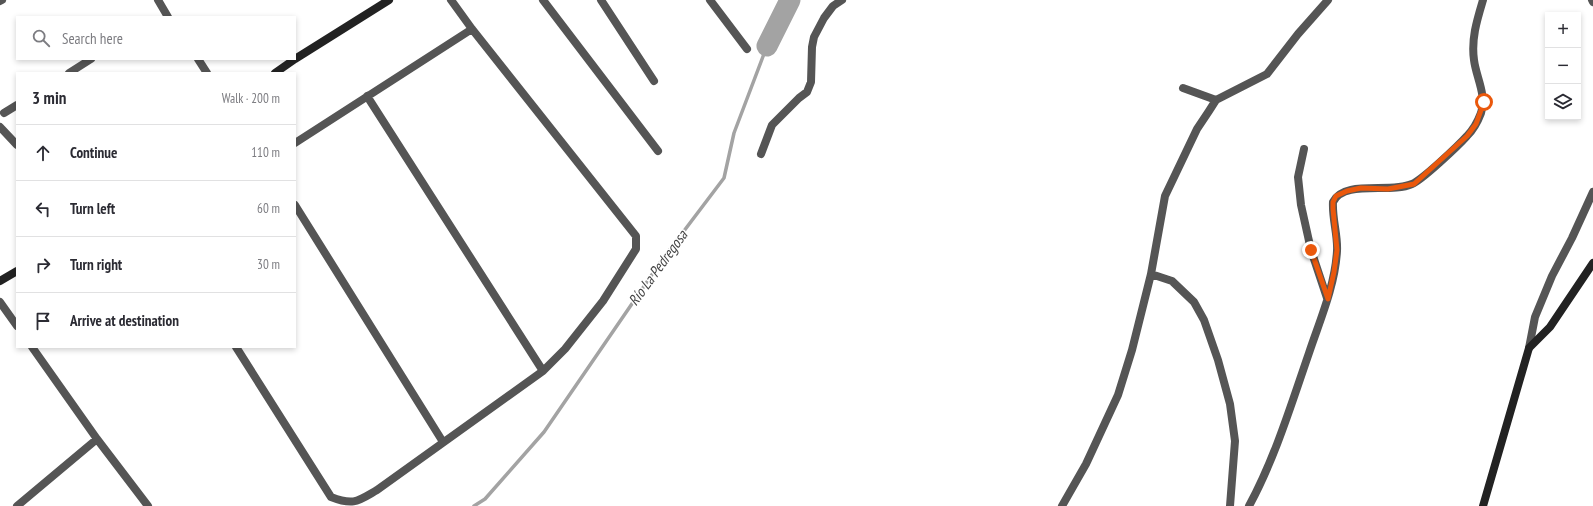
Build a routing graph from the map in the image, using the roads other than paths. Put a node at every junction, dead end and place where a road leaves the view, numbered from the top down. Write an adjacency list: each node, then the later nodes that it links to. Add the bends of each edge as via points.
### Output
1 (158, 0): 10 (street)
2 (389, 0): 13 (main road)
3 (451, 0): 11 (street)
4 (543, 0): 30 (street)
5 (601, 0): 20 (street)
6 (710, 0): 12 (street)
7 (842, 0): 31 (street, via 833,6 814,37 811,82 807,92 772,126)
8 (1328, 0): 23 (street, via 1267,74)
9 (1482, 0): 38 (street, via 1473,36 1474,59 1484,102 1476,124 1467,136 1414,184 1388,189 1361,188 1336,196 1333,209 1337,250)
10 (164, 16)
11 (472, 29): 22 (street); 44 (street, via 636,236 636,249 603,301 565,349)
12 (747, 49)
13 (296, 58)
14 (90, 60): 17 (street)
15 (199, 60): 18 (street)
16 (294, 60): 19 (main road)
17 (71, 72)
18 (206, 72)
19 (277, 72)
20 (654, 81)
21 (1183, 88): 23 (street)
22 (367, 96): 27 (street); 44 (street)
23 (1216, 100): 36 (street, via 1197,129 1165,196)
24 (16, 106): 25 (street)
25 (4, 113)
26 (0, 127): 28 (street)
27 (296, 142)
28 (16, 144)
29 (1304, 149): 38 (street, via 1298,177 1301,205 1311,250)
30 (658, 151)
31 (761, 154)
32 (1593, 192): 43 (street, via 1535,317)
33 (296, 207): 46 (street)
34 (1593, 263): 43 (main road, via 1550,327)
35 (16, 272): 37 (main road)
36 (1151, 274): 49 (street, via 1118,395 1086,464); 50 (street, via 1172,281 1194,302 1204,320 1218,360 1230,404 1234,440)
37 (0, 281)
38 (1328, 299): 51 (street, via 1283,427)
39 (0, 302): 40 (street)
40 (16, 325)
41 (33, 348): 45 (street)
42 (237, 348): 46 (street, via 332,497 346,503 359,500)
43 (1529, 348): 52 (main road)
44 (543, 371): 46 (street)
45 (96, 439): 47 (street); 48 (street)
46 (443, 442)
47 (17, 506)
48 (148, 506)
49 (1062, 506)
50 (1230, 506)
51 (1249, 506)
52 (1483, 506)

